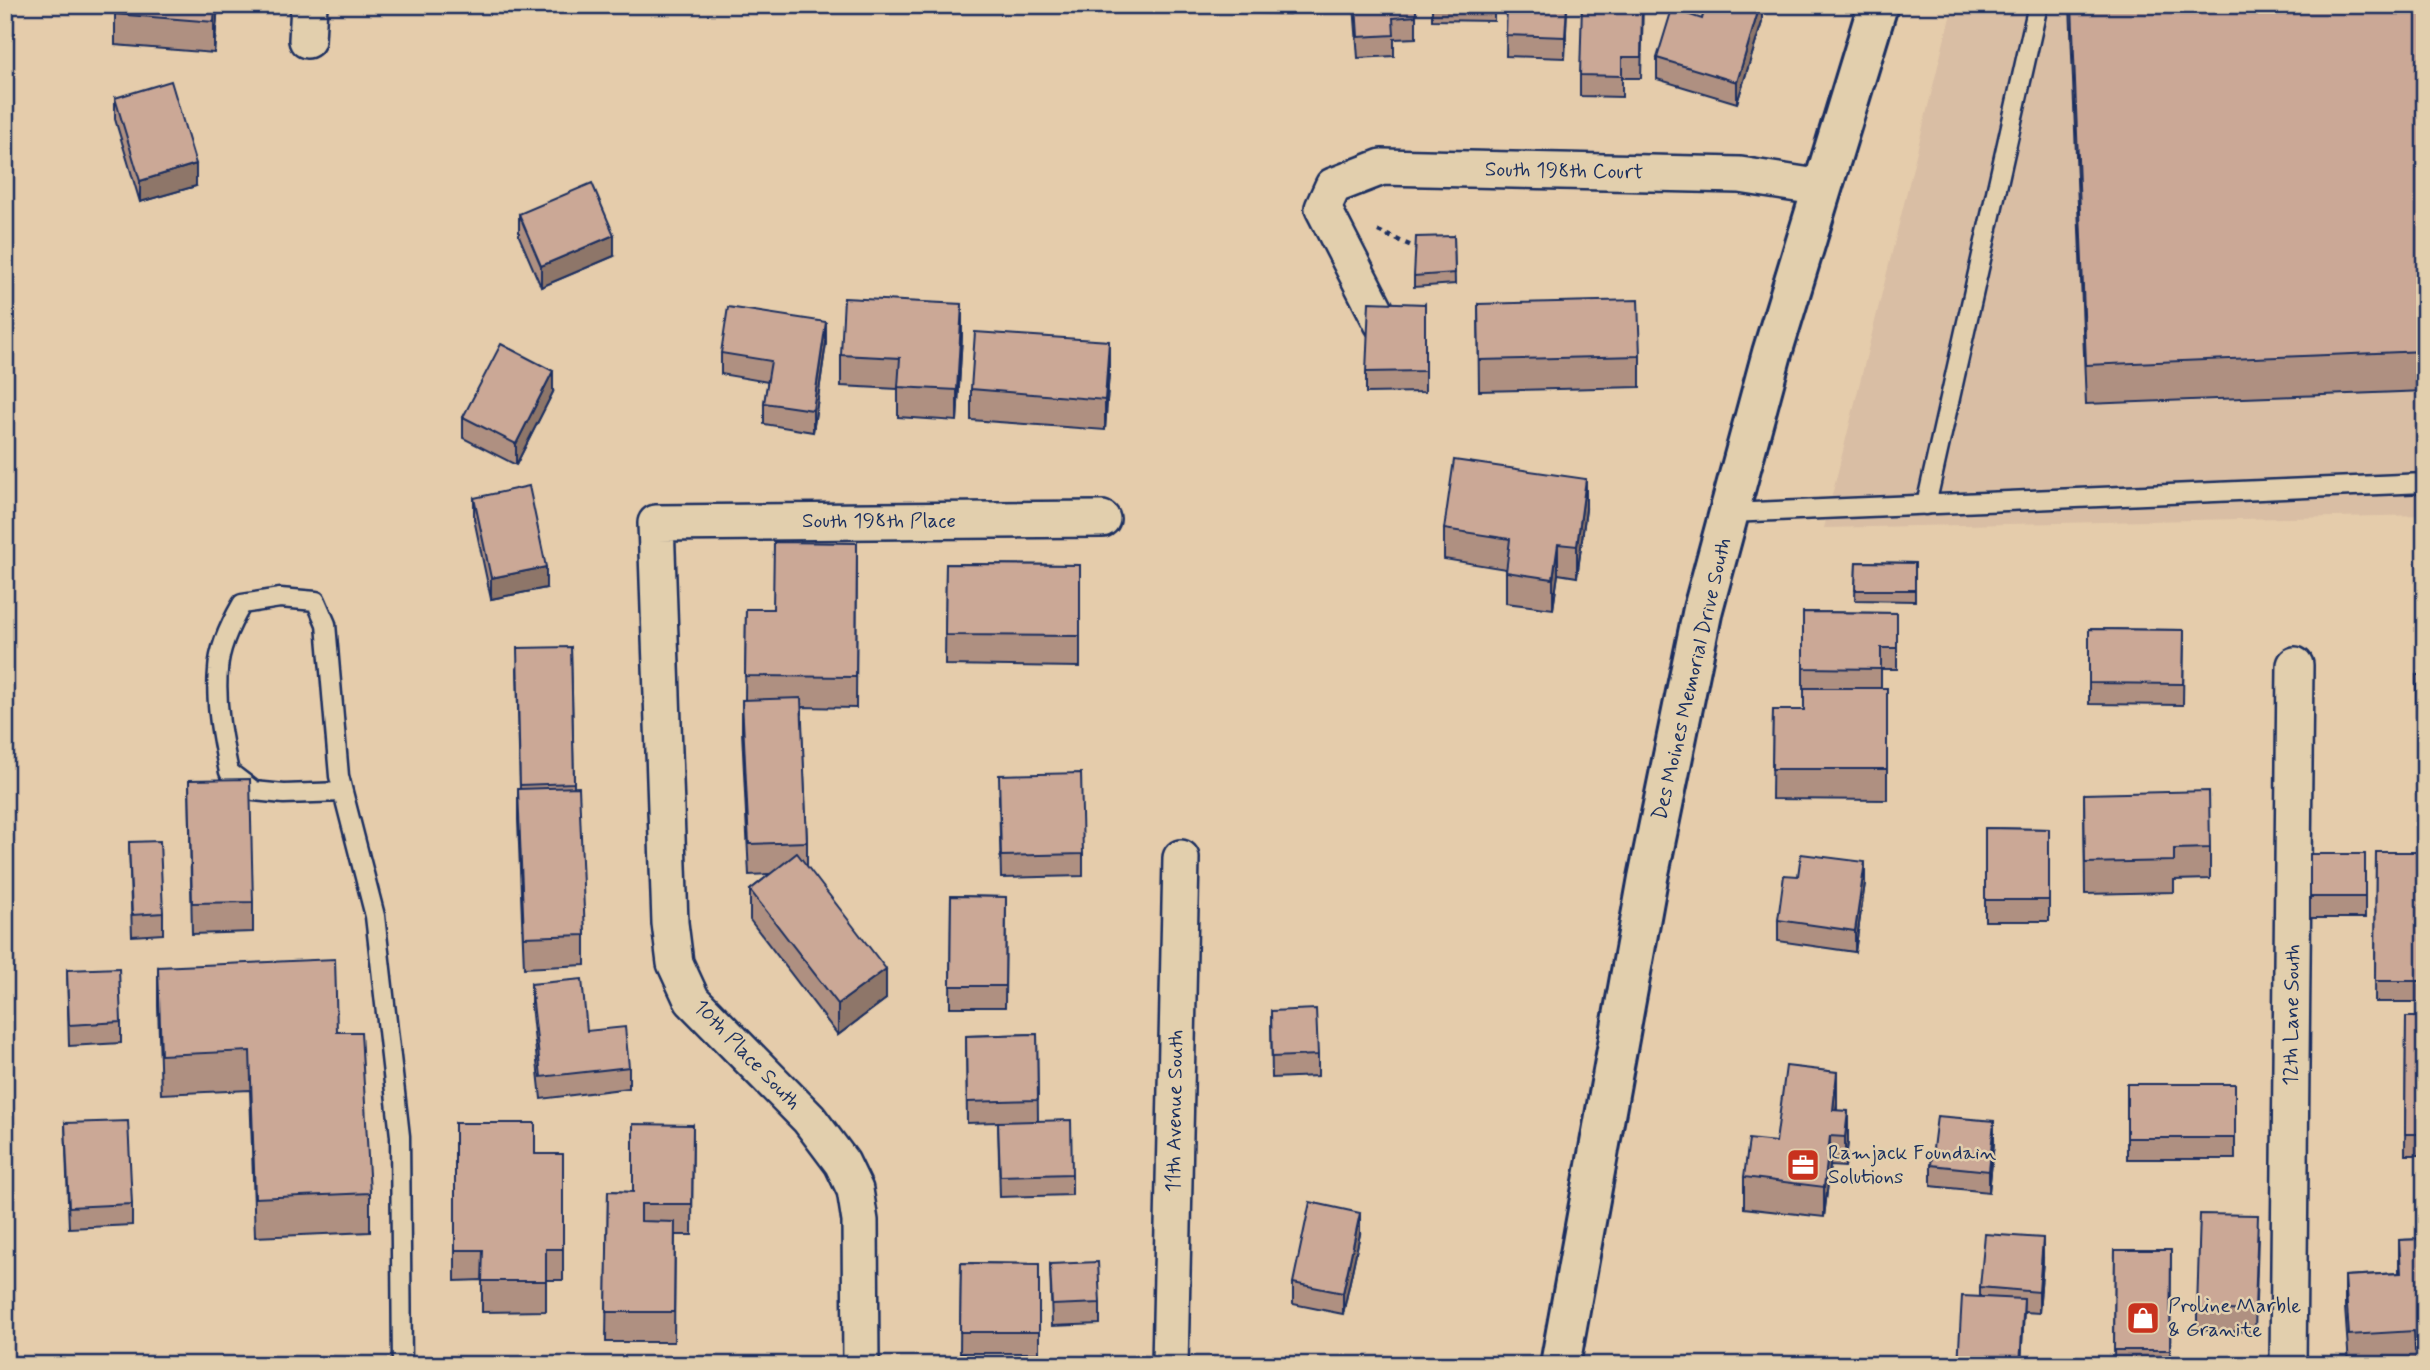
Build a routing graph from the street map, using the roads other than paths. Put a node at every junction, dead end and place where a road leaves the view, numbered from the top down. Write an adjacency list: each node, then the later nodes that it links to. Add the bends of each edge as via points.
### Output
1 (309, 5): 4 (street)
2 (1878, 5): 5 (main road, Des Moines Memorial Drive South)
3 (2038, 5): 8 (lane)
4 (307, 40)
5 (1823, 188): 6 (street, South 198th Court, via 1740,175 1382,167 1333,186 1323,208); 9 (main road, Des Moines Memorial Drive South)
6 (1382, 323)
7 (2425, 483): 8 (lane)
8 (1926, 505): 9 (lane)
9 (1729, 513): 18 (main road, Des Moines Memorial Drive South, via 1703,609 1651,865)
10 (1102, 519): 11 (street, South 198th Place)
11 (656, 523): 16 (street, 10th Place South, via 675,963 692,1000 809,1119 842,1163 855,1190 860,1221)
12 (2295, 665): 19 (street, 12th Lane South)
13 (343, 792): 13 (lane, via 326,624 316,601 280,598 242,604 230,624 218,668 221,732 229,772 254,791); 15 (lane, via 375,916 400,1136)
14 (1181, 858): 17 (street, 11th Avenue South)
15 (402, 1365)
16 (860, 1365)
17 (1170, 1365)
18 (1560, 1365)
19 (2288, 1365)

